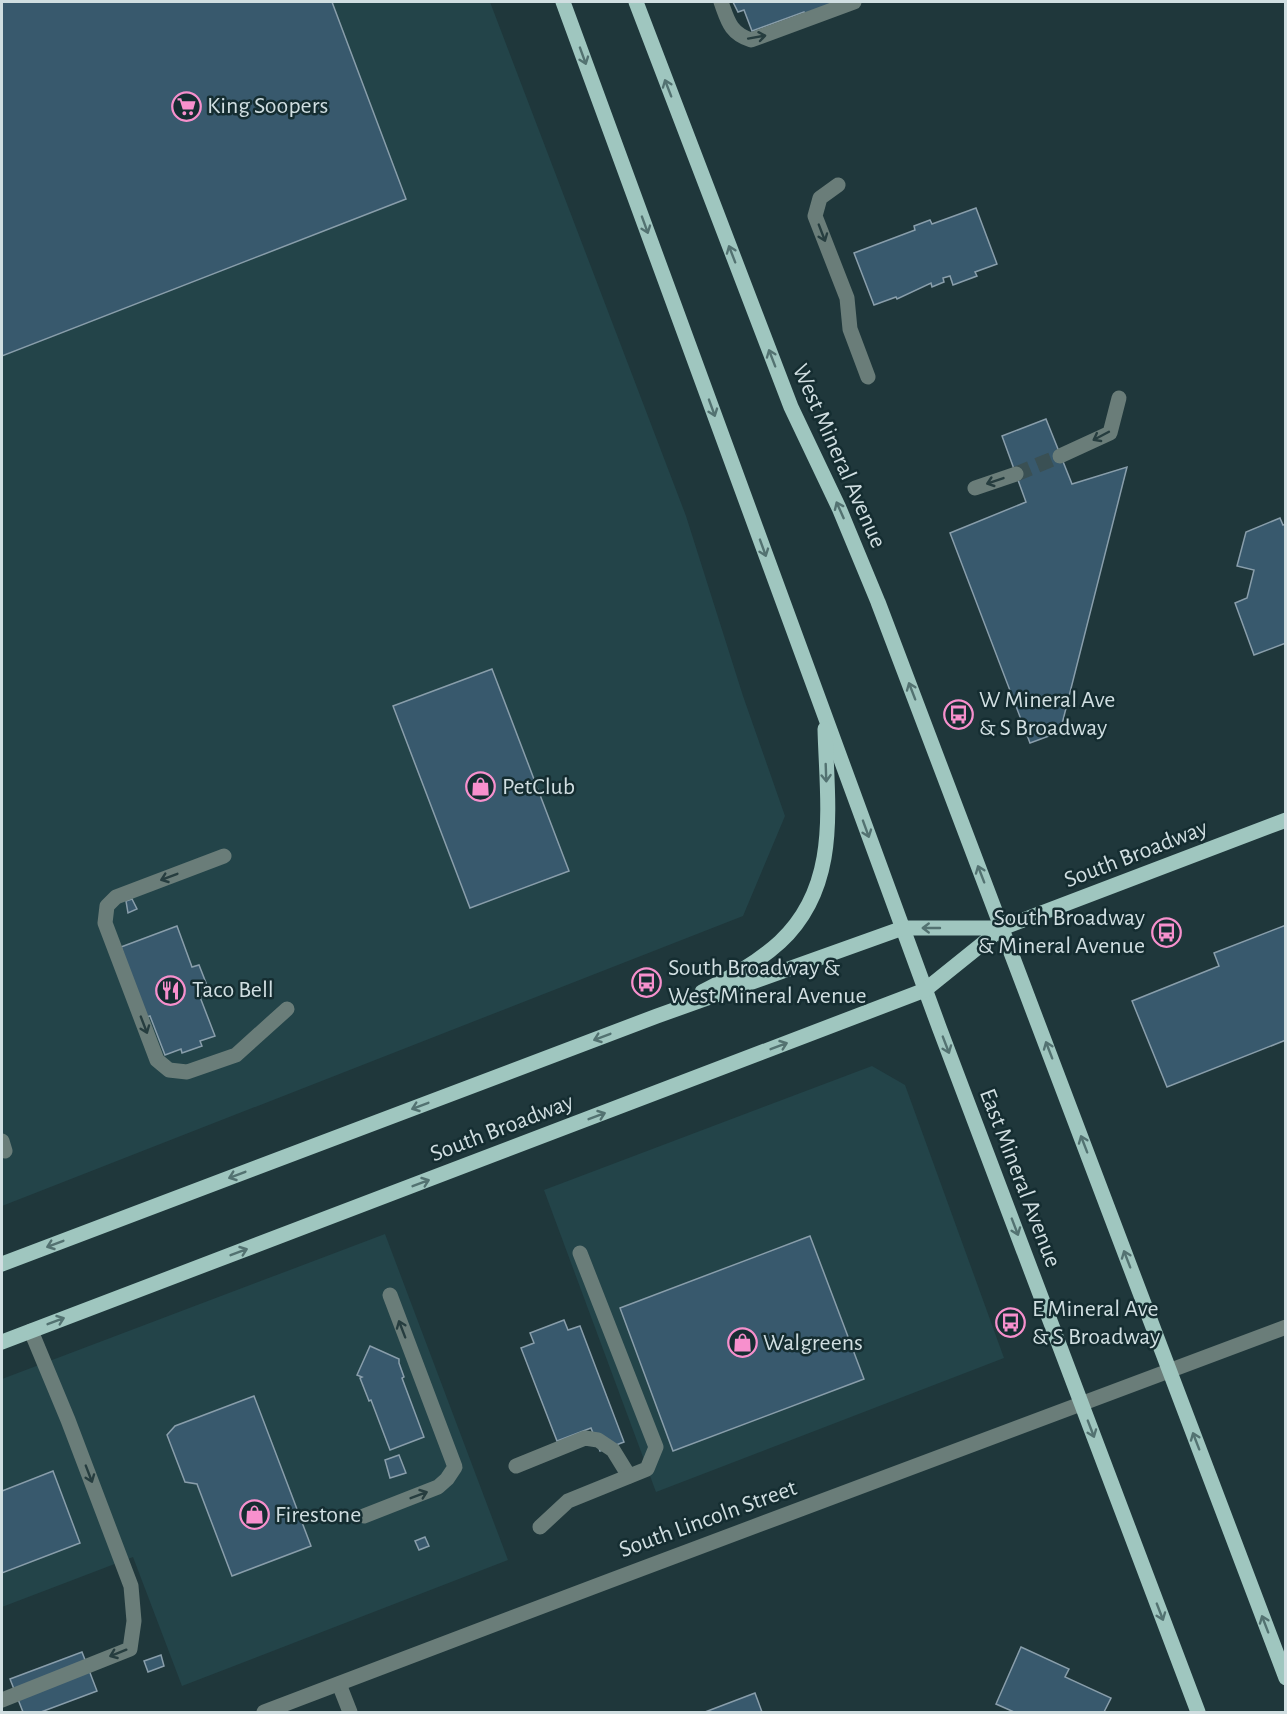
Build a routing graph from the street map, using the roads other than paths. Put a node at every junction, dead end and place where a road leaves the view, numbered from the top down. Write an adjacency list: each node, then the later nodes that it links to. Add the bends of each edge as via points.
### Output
1 (563, 2): 11 (main road, one-way to 11)
2 (636, 2): 15 (main road, West Mineral Avenue, one-way to 2, via 878,602 791,407)
3 (721, 2): 4 (street, one-way to 4, via 730,26 738,36 750,40)
4 (854, 2)
5 (838, 185): 6 (street, one-way to 6, via 820,198 816,216 847,298 850,329)
6 (868, 377)
7 (1119, 398): 8 (street, one-way to 8, via 1110,433)
8 (1060, 456)
9 (1016, 474): 10 (street, one-way to 10)
10 (975, 488)
11 (824, 714): 14 (main road, one-way to 14); 18 (main road, one-way to 18, via 826,851 820,880 807,906 785,937 765,955)
12 (1286, 820): 15 (main road, South Broadway)
13 (224, 856): 17 (street, one-way to 17, via 116,897 107,906 105,923 157,1060 169,1070 187,1072 236,1055)
14 (903, 928): 15 (main road, South Broadway, one-way to 14); 16 (main road, East Mineral Avenue); 18 (main road, South Broadway)
15 (1002, 928): 16 (main road, South Broadway); 25 (main road, one-way to 15)
16 (925, 990): 23 (main road, South Broadway, one-way to 16); 26 (main road, East Mineral Avenue, one-way to 26)
17 (287, 1009)
18 (657, 1016): 20 (main road, South Broadway, one-way to 20)
19 (580, 1253): 28 (street, via 656,1447 647,1469)
20 (2, 1264)
21 (390, 1295): 29 (street, one-way to 21, via 438,1487 454,1467)
22 (1286, 1327): 25 (street, South Lincoln Street)
23 (31, 1330): 24 (main road, South Broadway); 33 (street, one-way to 33, via 131,1586 134,1621 130,1649)
24 (2, 1342)
25 (1169, 1371): 26 (street, South Lincoln Street); 31 (main road, one-way to 25)
26 (1082, 1404): 32 (street, South Lincoln Street); 36 (main road, East Mineral Avenue, one-way to 36)
27 (516, 1466): 28 (street, via 585,1438 598,1440 613,1450)
28 (629, 1476): 30 (street, via 568,1501)
29 (364, 1516)
30 (540, 1527)
31 (1286, 1678)
32 (339, 1684): 34 (street, South Lincoln Street); 35 (street)
33 (2, 1700)
34 (264, 1713)
35 (350, 1713)
36 (1198, 1713)

